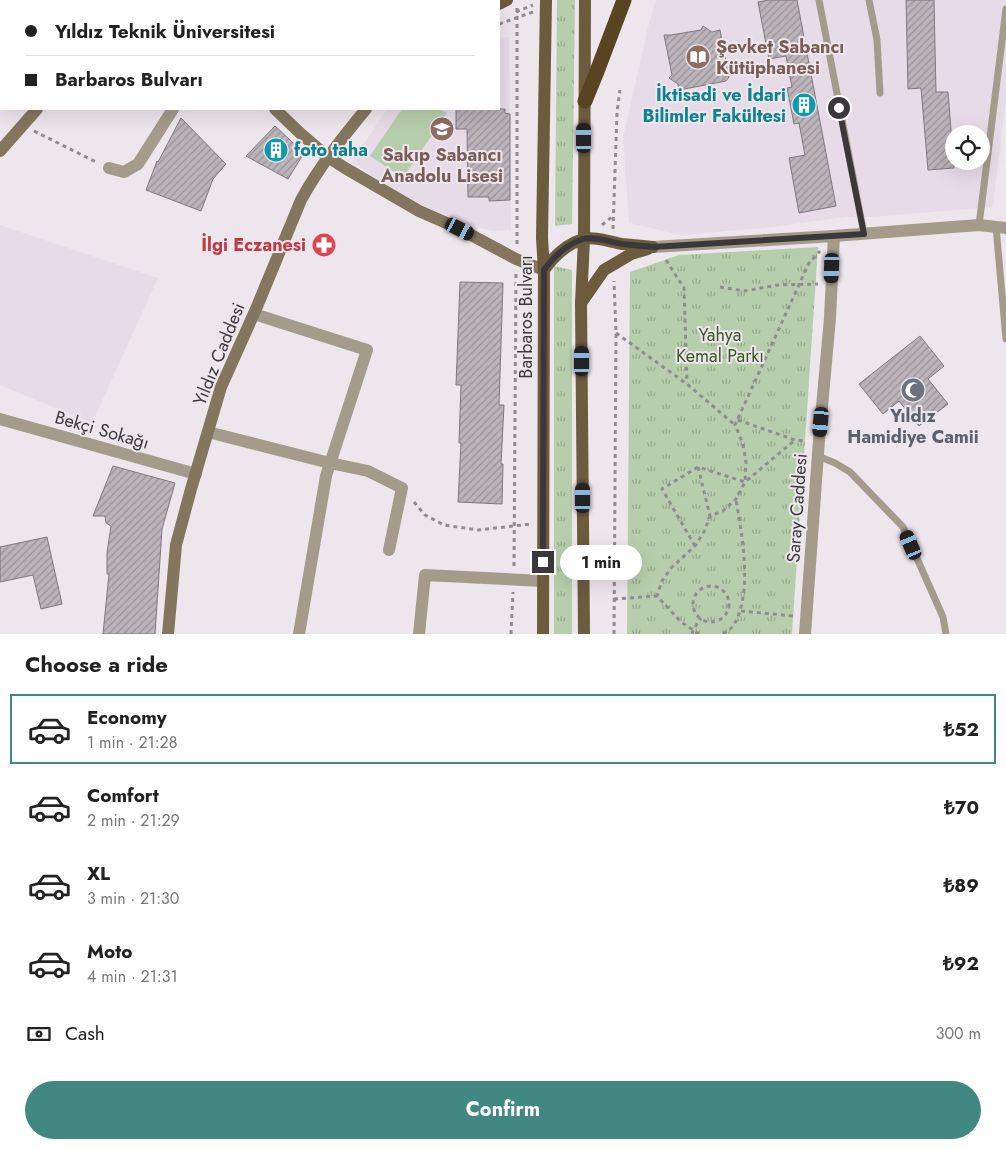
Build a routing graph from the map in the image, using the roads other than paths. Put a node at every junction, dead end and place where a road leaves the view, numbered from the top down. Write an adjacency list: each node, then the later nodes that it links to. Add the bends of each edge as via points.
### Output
1 (586, 0): 8 (main road)
2 (624, 0): 8 (highway)
3 (819, 0): 18 (lane)
4 (869, 0): 7 (lane)
5 (544, 3): 22 (main road, Barbaros Bulvarı)
6 (1006, 9): 16 (lane)
7 (880, 92)
8 (585, 101): 20 (main road)
9 (36, 110): 13 (street)
10 (173, 110): 15 (street, via 138,164 124,172)
11 (276, 110): 14 (street)
12 (365, 110): 14 (street, Yıldız Caddesi)
13 (0, 151)
14 (328, 157): 22 (street, via 419,211); 24 (street, Yıldız Caddesi, via 301,200)
15 (108, 168)
16 (979, 225): 17 (street); 18 (street)
17 (1001, 228): 25 (lane)
18 (864, 234): 19 (street)
19 (834, 236): 21 (street); 28 (street, Saray Caddesi)
20 (584, 239): 21 (main road); 22 (main road, via 560,251); 23 (main road)
21 (653, 247): 23 (main road, via 631,254 604,270)
22 (544, 270): 32 (main road, Barbaros Bulvarı)
23 (582, 303): 37 (main road)
24 (254, 314): 27 (street, Yıldız Caddesi, via 220,387); 29 (street, via 367,350)
25 (1006, 339)
26 (0, 419): 30 (street, Bekçi Sokağı)
27 (208, 432): 29 (street); 30 (street, Yıldız Caddesi)
28 (818, 456): 38 (street, Saray Caddesi); 39 (lane, via 850,472 903,527 943,618)
29 (330, 463): 31 (street, via 368,471 402,488); 34 (street)
30 (196, 474): 33 (street, Yıldız Caddesi, via 176,544)
31 (389, 550)
32 (542, 581): 35 (street, via 425,575); 36 (main road, Barbaros Bulvarı)
33 (168, 634)
34 (299, 634)
35 (420, 634)
36 (543, 634)
37 (584, 634)
38 (806, 634)
39 (946, 634)

